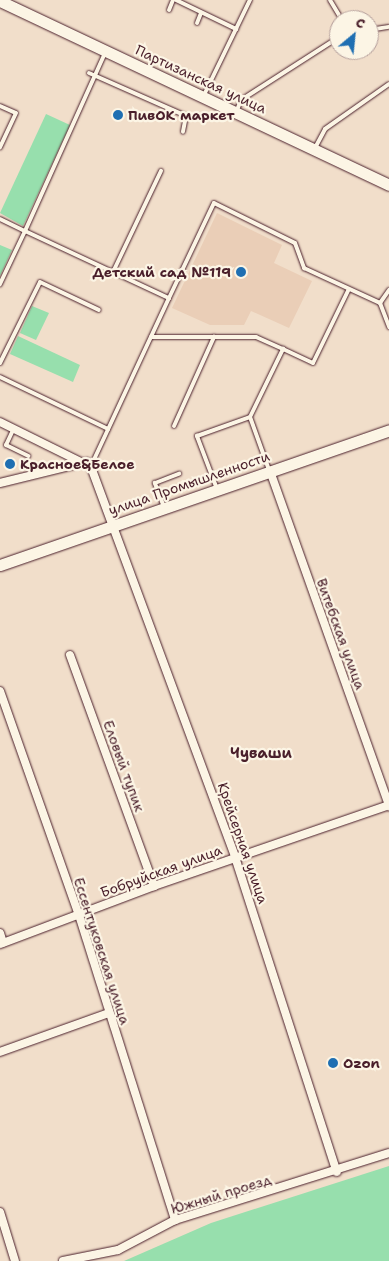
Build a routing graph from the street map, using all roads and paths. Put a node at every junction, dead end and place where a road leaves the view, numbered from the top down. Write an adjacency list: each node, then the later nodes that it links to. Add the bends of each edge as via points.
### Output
1 (174, 0): 4 (lane); 5 (lane)
2 (250, 0): 7 (lane)
3 (0, 1): 9 (street, Партизанская улица)
4 (169, 10)
5 (201, 13): 6 (lane); 7 (lane)
6 (197, 24)
7 (236, 29): 13 (lane)
8 (329, 43): 15 (lane, via 241,100)
9 (106, 51): 11 (lane); 13 (street, Партизанская улица)
10 (89, 73): 11 (lane)
11 (96, 76): 16 (lane, via 186,116); 22 (lane)
12 (389, 84): 18 (lane, via 325,129)
13 (203, 97): 15 (street, Партизанская улица)
14 (0, 106): 17 (lane, via 16,113)
15 (236, 112): 18 (street, Партизанская улица)
16 (183, 132)
17 (0, 148)
18 (314, 150): 20 (street, Партизанская улица)
19 (161, 171): 23 (lane)
20 (389, 185)
21 (0, 219): 22 (lane)
22 (25, 231): 23 (lane); 24 (lane)
23 (113, 272): 27 (lane)
24 (0, 284)
25 (349, 289): 27 (lane, via 304,268 295,243 214,203); 28 (lane); 33 (lane, via 313,363)
26 (389, 290): 28 (lane)
27 (169, 298): 32 (lane)
28 (380, 303): 30 (lane)
29 (99, 310): 34 (lane, via 40,282)
30 (389, 327)
31 (214, 337): 32 (lane); 33 (lane, via 256,337); 38 (lane)
32 (150, 338): 40 (lane)
33 (283, 349): 36 (lane)
34 (0, 363)
35 (0, 377): 40 (lane)
36 (250, 417): 46 (lane); 49 (lane, via 197,436)
37 (0, 422): 39 (street)
38 (174, 426)
39 (14, 428): 42 (lane); 45 (street)
40 (108, 429): 45 (lane)
41 (389, 430): 46 (street, улица Промышленности)
42 (6, 445): 43 (lane); 44 (lane)
43 (1, 448)
44 (29, 456)
45 (88, 464): 48 (street); 51 (street, Крейсерная улица)
46 (270, 471): 49 (street, улица Промышленности); 55 (street, Витебская улица)
47 (179, 474): 50 (lane, via 155,483)
48 (0, 483)
49 (217, 489): 50 (street, улица Промышленности)
50 (164, 507): 51 (street, улица Промышленности)
51 (114, 526): 52 (street, улица Промышленности); 56 (street, Крейсерная улица)
52 (0, 565)
53 (70, 655): 57 (street, Еловый тупик)
54 (0, 691): 58 (street, Ессентуковская улица)
55 (389, 805): 56 (street, Бобруйская улица)
56 (235, 857): 57 (street, Бобруйская улица); 64 (street, Крейсерная улица)
57 (154, 886): 58 (street, Бобруйская улица)
58 (79, 915): 60 (street, Бобруйская улица); 61 (street, Ессентуковская улица)
59 (0, 934): 60 (street)
60 (2, 944)
61 (109, 1013): 62 (street); 66 (street, Ессентуковская улица)
62 (0, 1052)
63 (389, 1153): 64 (street, Южный проезд)
64 (338, 1172): 66 (street, Южный проезд)
65 (0, 1212): 67 (street)
66 (175, 1220): 68 (street, Южный проезд, via 118,1250)
67 (15, 1261)
68 (63, 1261)

